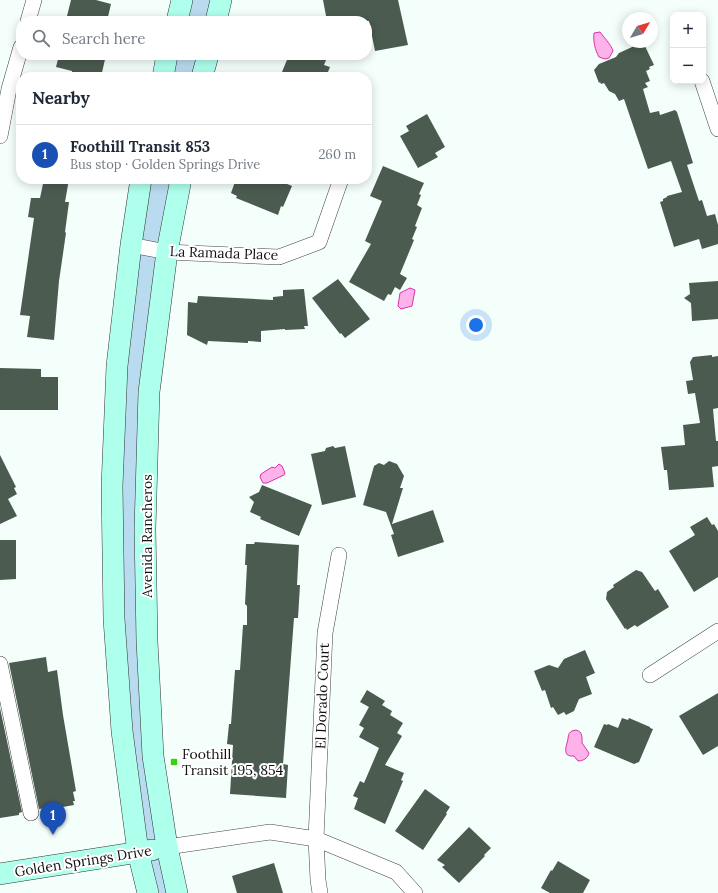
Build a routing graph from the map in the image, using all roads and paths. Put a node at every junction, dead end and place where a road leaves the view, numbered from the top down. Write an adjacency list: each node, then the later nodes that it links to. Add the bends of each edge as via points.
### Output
1 (34, 0): 4 (street)
2 (182, 0): 5 (main road)
3 (221, 0): 6 (main road)
4 (29, 16)
5 (178, 16)
6 (217, 16)
7 (16, 60): 13 (street)
8 (167, 60): 10 (main road)
9 (207, 60): 11 (main road)
10 (164, 72)
11 (203, 72)
12 (703, 84): 14 (street)
13 (5, 88): 15 (street)
14 (718, 129)
15 (0, 136)
16 (140, 184): 19 (main road)
17 (180, 184): 20 (main road, Avenida Rancheros)
18 (339, 184): 20 (street, La Ramada Place, via 319,242 279,257)
19 (131, 245): 20 (street, La Ramada Place); 28 (main road, via 117,366 112,486 115,633 122,731)
20 (167, 252): 27 (main road, Avenida Rancheros, via 149,392 145,529 153,756)
21 (339, 555): 26 (street, El Dorado Court, via 325,633)
22 (718, 631): 24 (street)
23 (0, 664): 25 (street)
24 (650, 675)
25 (31, 813)
26 (316, 839): 27 (street, via 270,832); 32 (street, El Dorado Court); 33 (street, via 396,872)
27 (167, 847): 28 (main road, Golden Springs Drive); 31 (main road, Avenida Rancheros)
28 (138, 852): 29 (main road, Golden Springs Drive); 30 (main road)
29 (0, 874)
30 (148, 893)
31 (177, 893)
32 (320, 893)
33 (415, 893)

